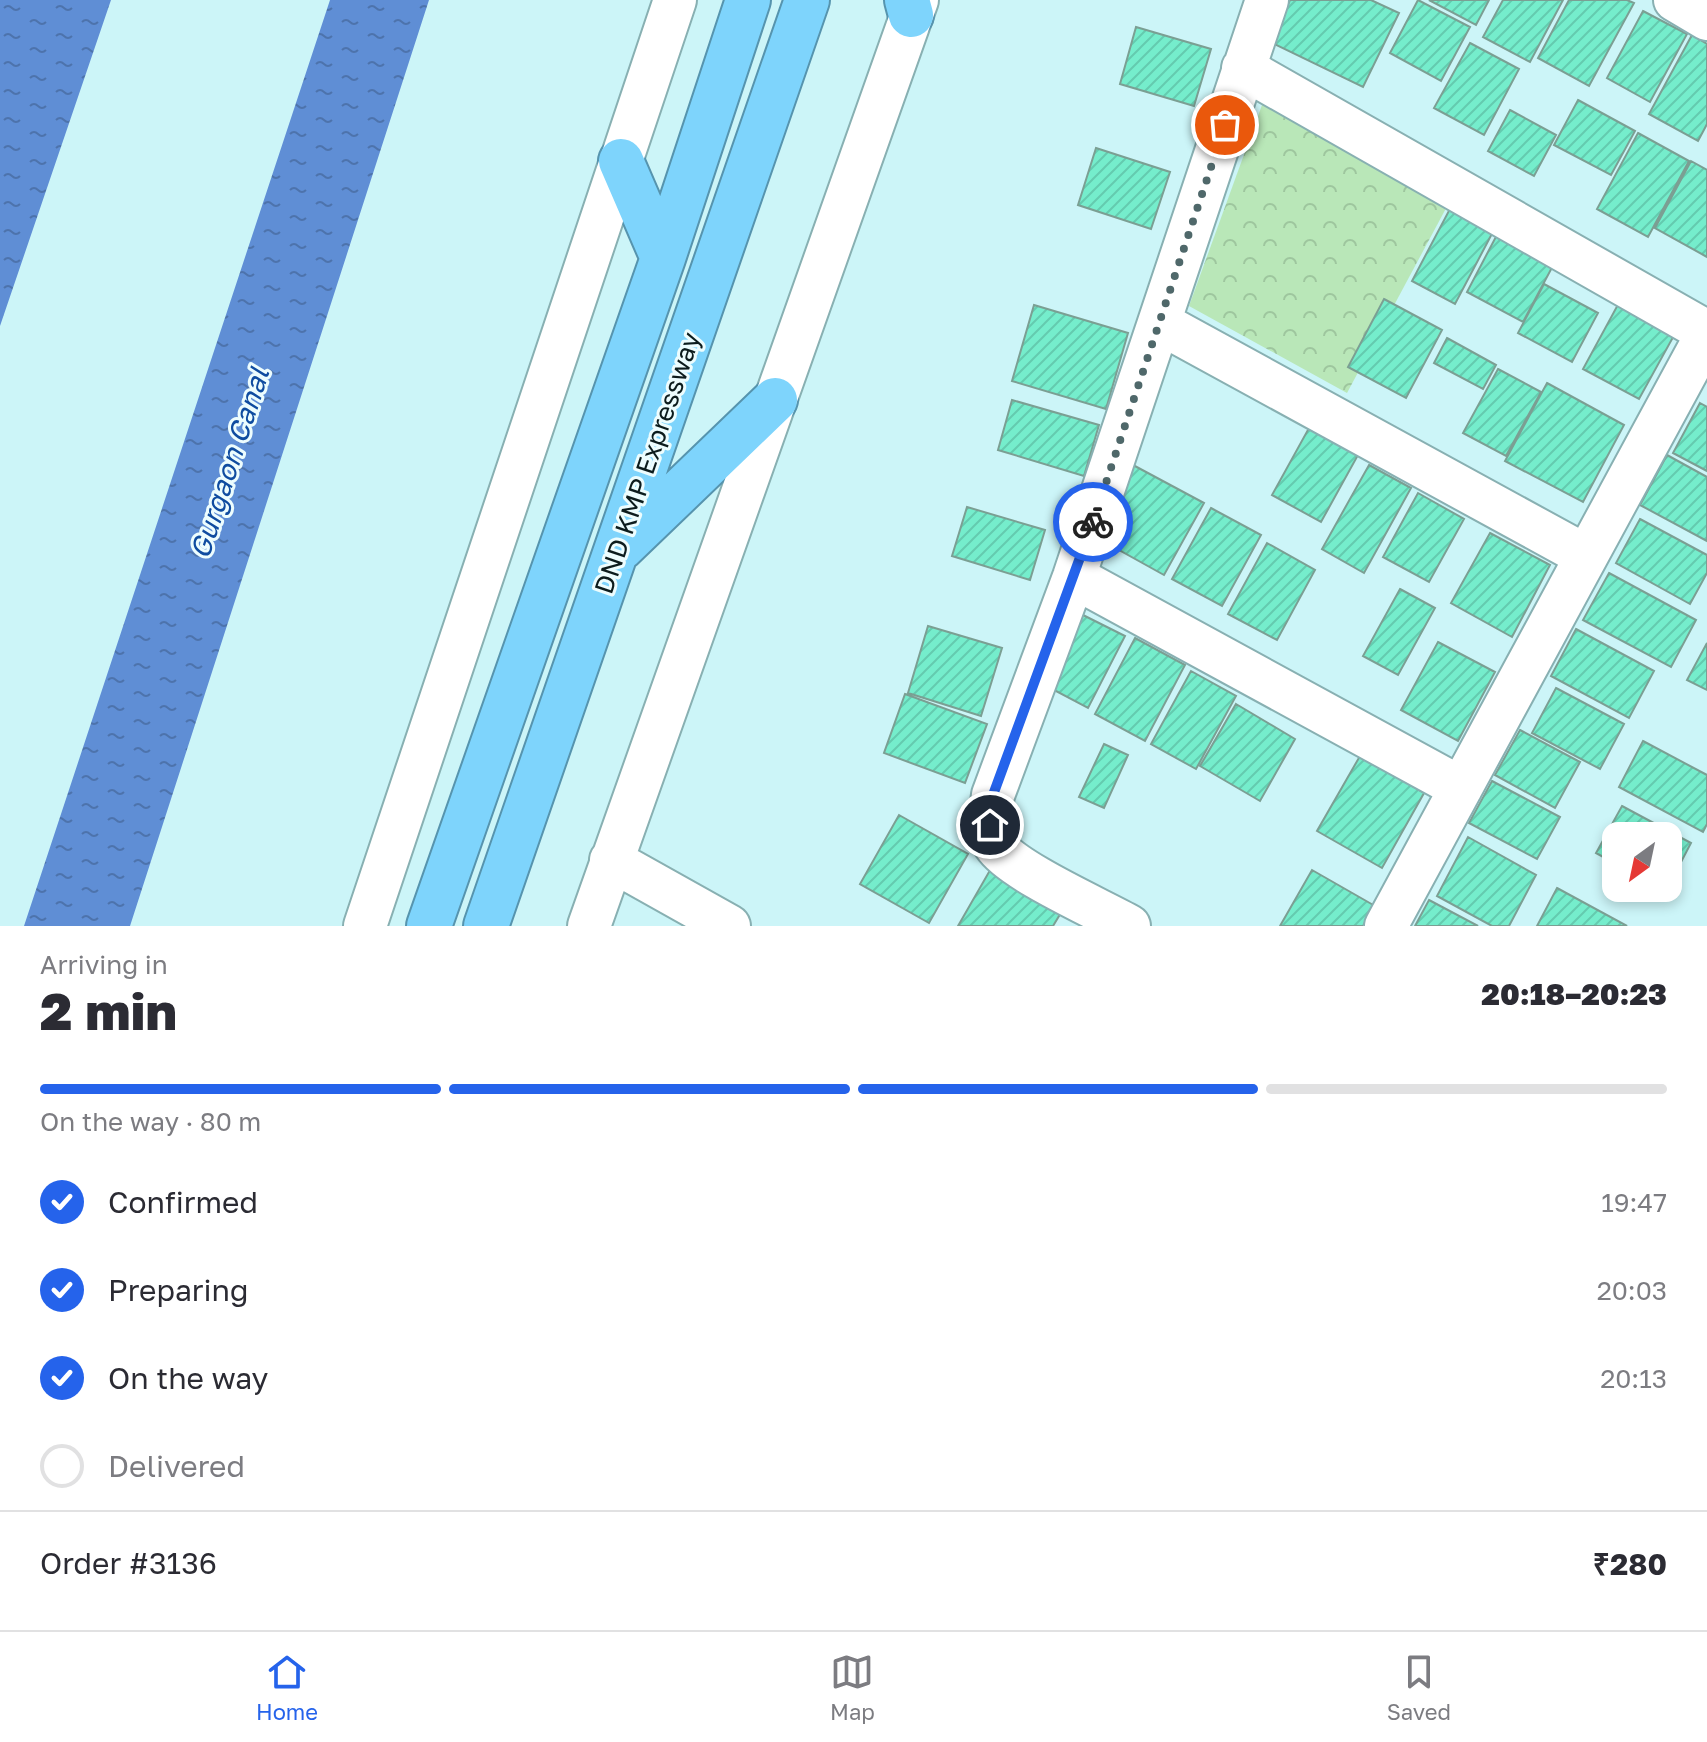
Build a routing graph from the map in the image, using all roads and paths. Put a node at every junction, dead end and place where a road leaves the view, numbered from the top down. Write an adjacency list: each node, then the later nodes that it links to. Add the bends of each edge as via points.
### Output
1 (675, 0): 9 (street)
2 (748, 0): 10 (highway, DND KMP Expressway)
3 (807, 0): 14 (highway, DND KMP Expressway)
4 (1267, 0): 8 (street)
5 (1675, 0): 7 (street)
6 (912, 5): 13 (street)
7 (1707, 19)
8 (1243, 68): 11 (street); 12 (street)
9 (621, 161): 10 (highway); 19 (street)
10 (663, 258): 20 (highway, DND KMP Expressway)
11 (1160, 323): 15 (street); 16 (street)
12 (1707, 333): 15 (street)
13 (775, 400): 14 (highway); 18 (street)
14 (615, 554): 21 (highway, DND KMP Expressway)
15 (1586, 556): 17 (street)
16 (1074, 577): 17 (street); 24 (street, via 993,795 990,825 994,844 1013,862)
17 (1461, 788): 25 (street)
18 (611, 860): 22 (street); 23 (street)
19 (365, 926)
20 (429, 926)
21 (486, 926)
22 (589, 926)
23 (729, 926)
24 (1129, 926)
25 (1386, 926)

